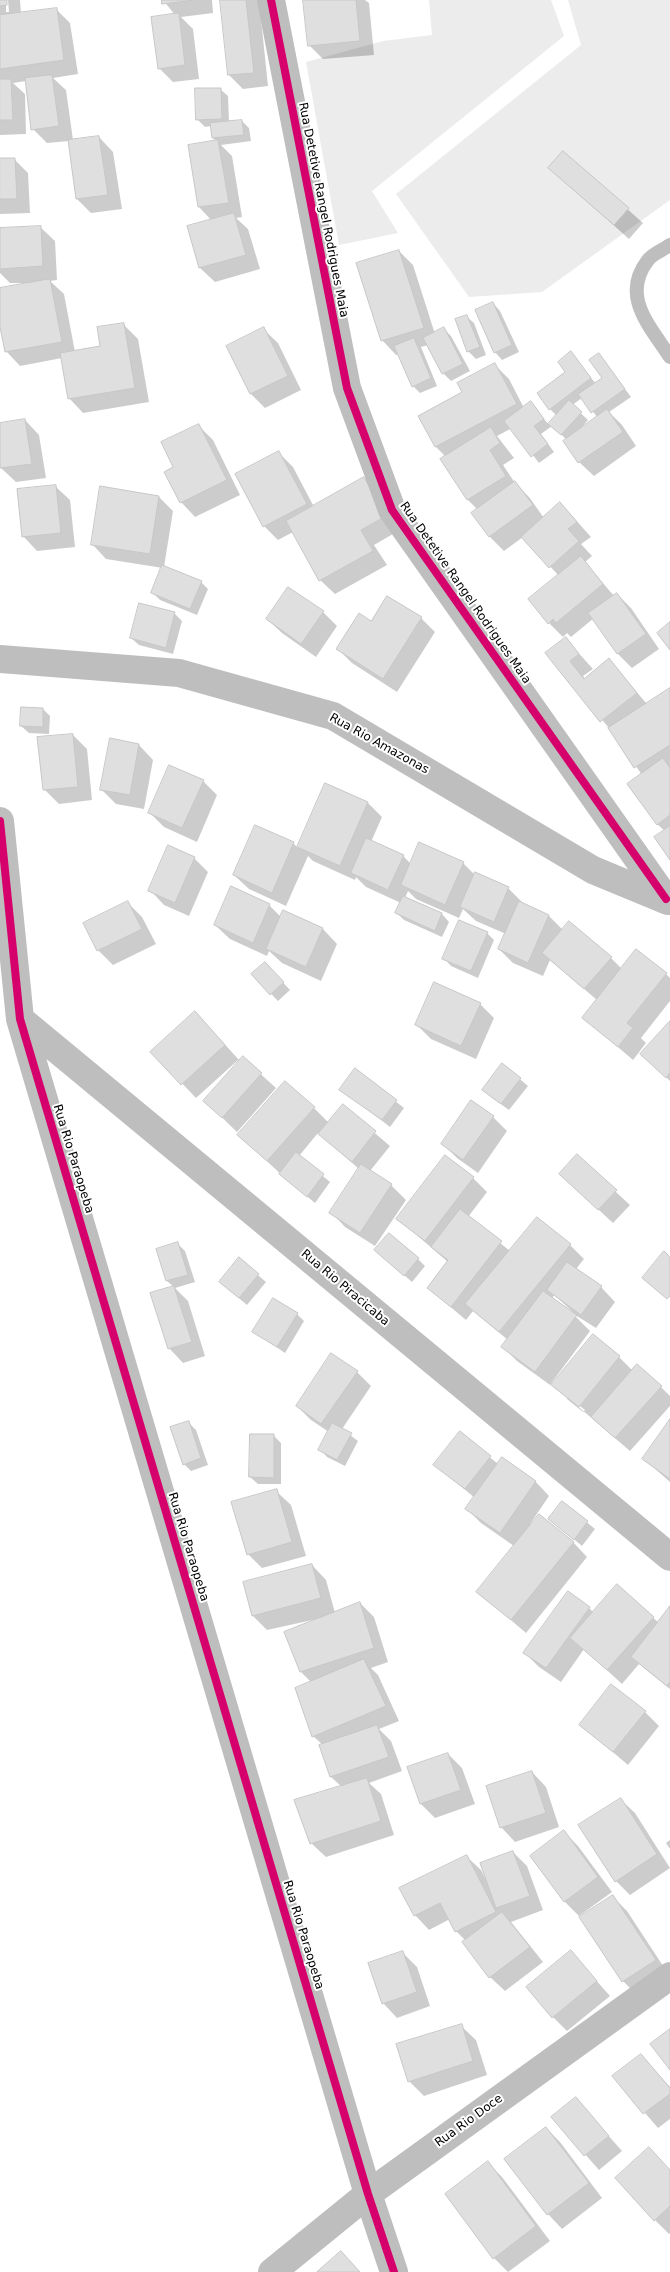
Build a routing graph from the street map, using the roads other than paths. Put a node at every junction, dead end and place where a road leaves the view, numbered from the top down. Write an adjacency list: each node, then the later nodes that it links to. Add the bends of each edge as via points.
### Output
1 (271, 0): 6 (street, Rua Detetive Rangel Rodrigues Maia, via 347,388 392,510)
2 (670, 245): 3 (lane, via 648,259 636,283 637,307)
3 (670, 356)
4 (0, 659): 6 (street, Rua Rio Amazonas, via 179,673 333,716 593,870)
5 (0, 821): 7 (street, Rua Rio Paraopeba)
6 (668, 901)
7 (20, 1019): 8 (street, Rua Rio Piracicaba); 10 (street, Rua Rio Paraopeba)
8 (670, 1557)
9 (670, 1976): 10 (street, Rua Rio Doce)
10 (368, 2194): 11 (street, Rua Rio Doce); 12 (street, Rua Rio Paraopeba)
11 (272, 2272)
12 (394, 2272)

